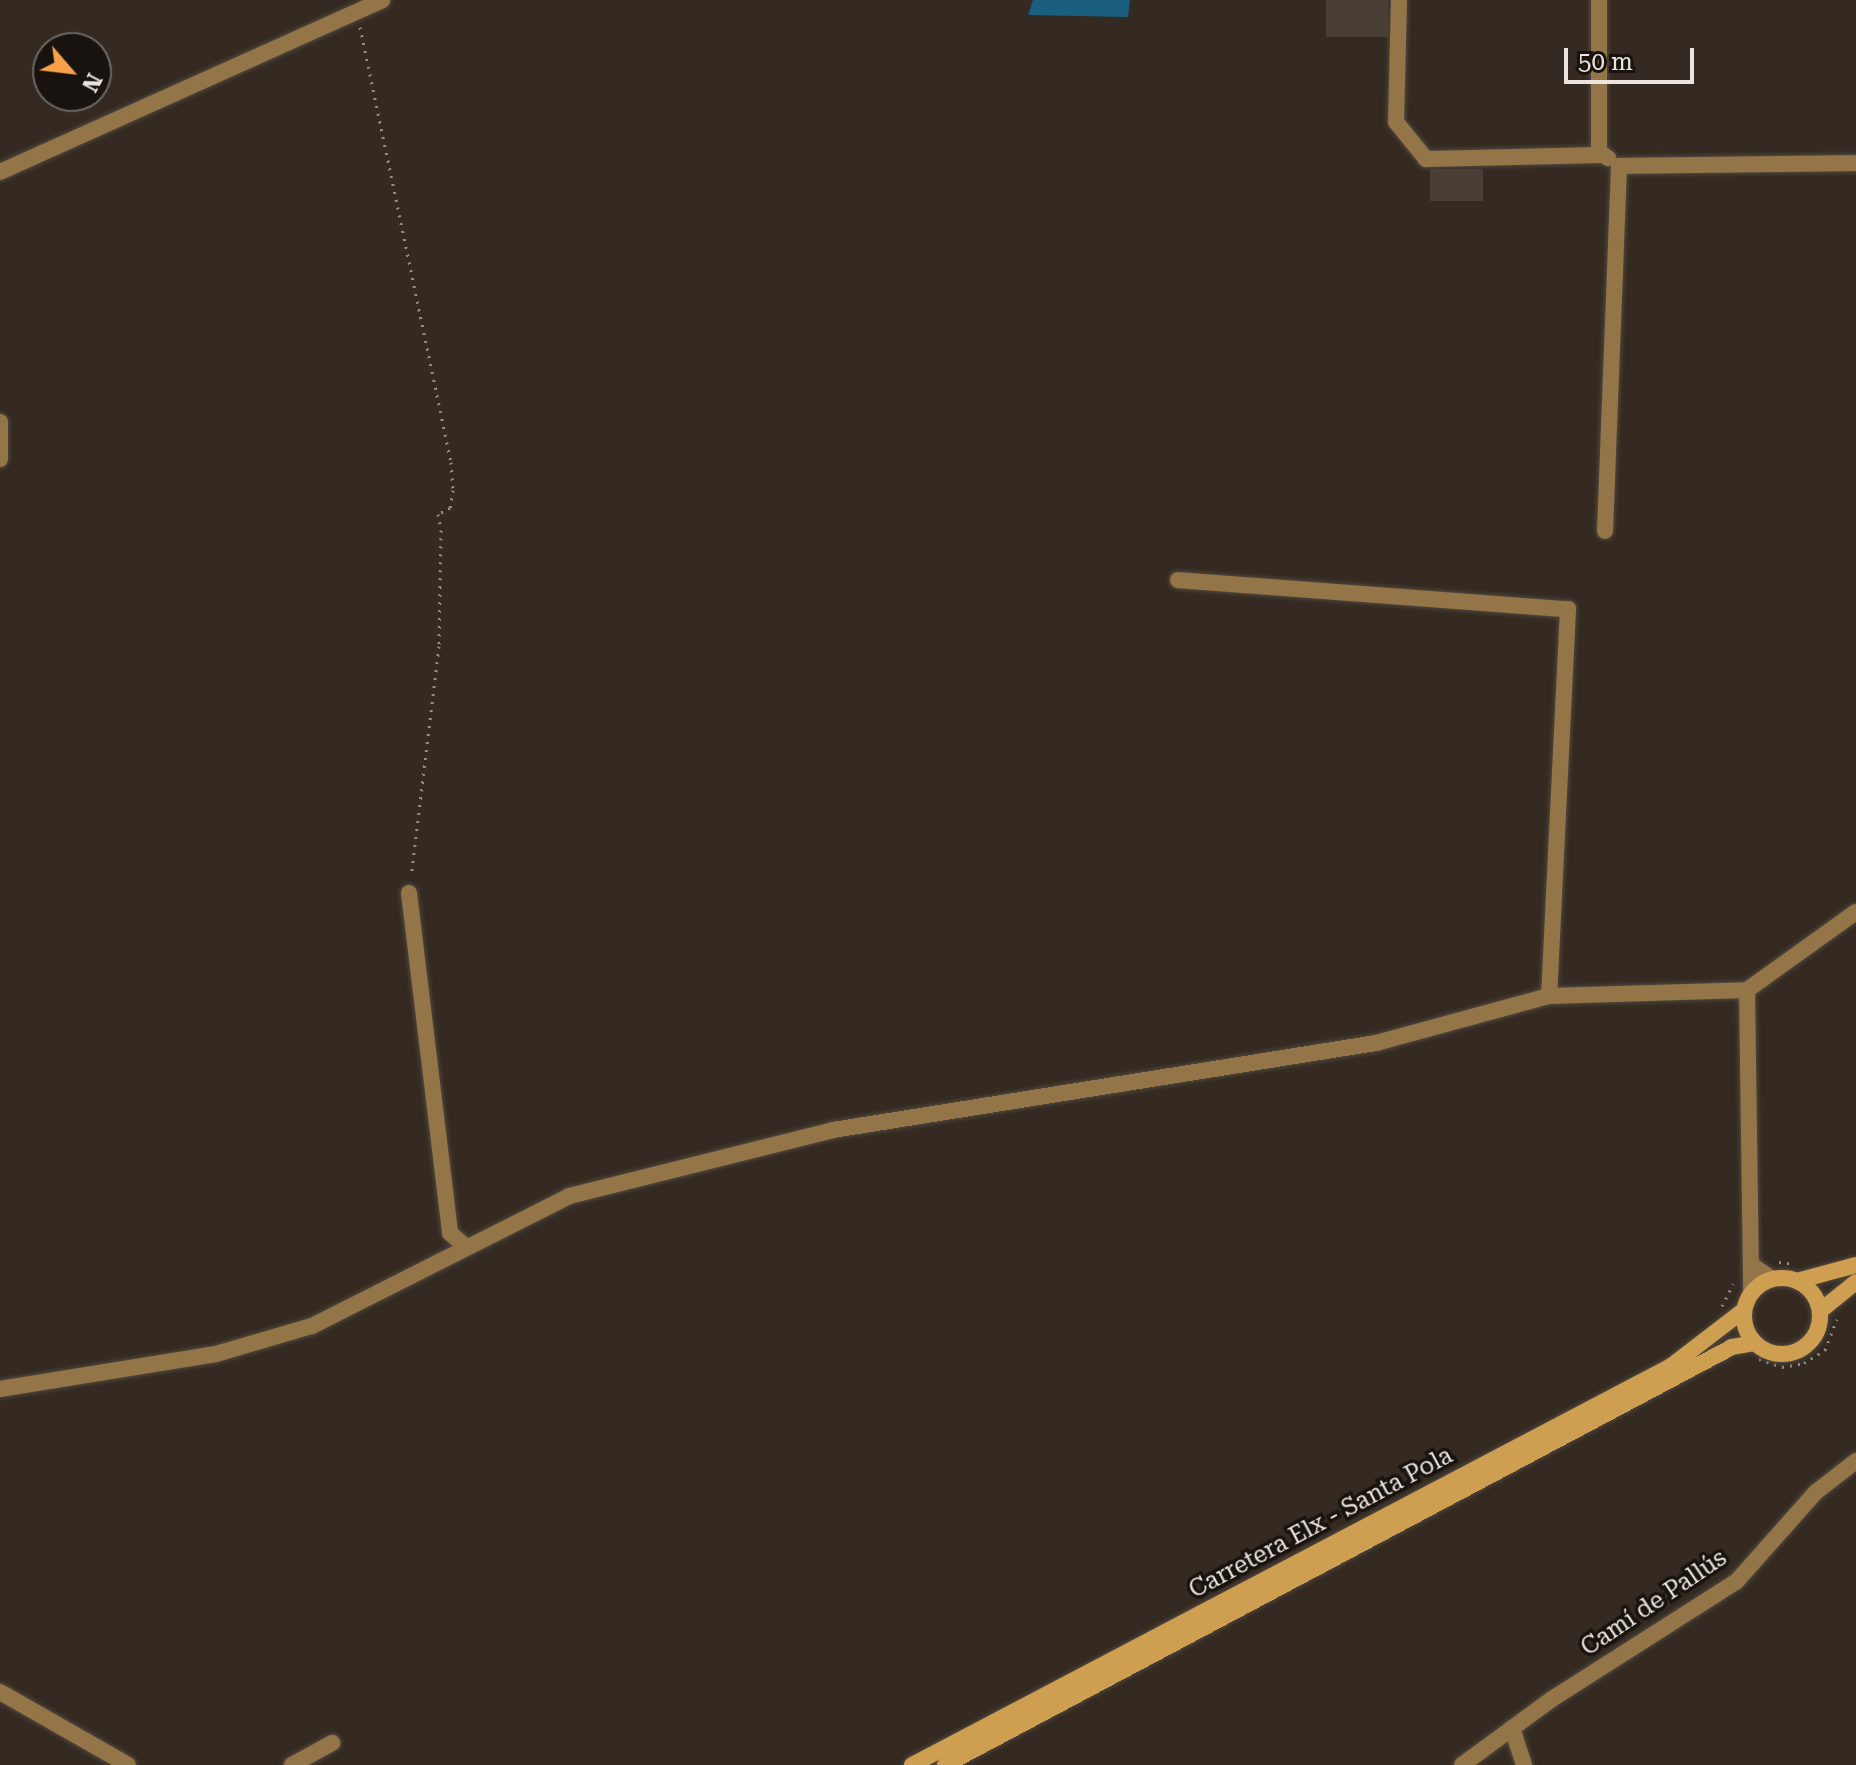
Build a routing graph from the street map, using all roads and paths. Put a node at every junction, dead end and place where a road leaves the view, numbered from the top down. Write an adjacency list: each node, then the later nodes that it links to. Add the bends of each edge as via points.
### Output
1 (382, 0): 4 (street)
2 (1399, 0): 5 (street, via 1396,122 1426,159)
3 (1599, 0): 5 (street)
4 (357, 11): 8 (street); 13 (path, via 453,490 450,508 438,514 439,646)
5 (1603, 155): 7 (street)
6 (1856, 163): 7 (street)
7 (1619, 166): 11 (street)
8 (0, 172)
9 (0, 422): 10 (street)
10 (0, 459)
11 (1605, 531)
12 (1178, 580): 16 (street, via 1568,609)
13 (409, 893): 17 (street, via 447,1218 450,1233)
14 (1856, 912): 15 (street)
15 (1747, 990): 16 (street); 19 (street)
16 (1549, 996): 17 (street, via 1376,1043 833,1130 569,1196)
17 (465, 1246): 27 (street, via 312,1326 216,1354)
18 (1856, 1265): 21 (main road)
19 (1753, 1266): 20 (street); 23 (street)
20 (1772, 1279): 21 (main road); 23 (main road)
21 (1797, 1281): 25 (main road, via 1816,1299)
22 (1856, 1282): 25 (main road)
23 (1751, 1293): 24 (main road)
24 (1744, 1310): 26 (main road); 34 (main road, Carretera Elx - Santa Pola, via 1671,1366)
25 (1820, 1311): 26 (main road, via 1815,1334 1798,1350 1775,1354)
26 (1755, 1343): 35 (main road, Carretera Elx - Santa Pola, via 1732,1347)
27 (0, 1389)
28 (1856, 1461): 30 (street, Camí de Pallús, via 1816,1492 1736,1582)
29 (0, 1692): 32 (street)
30 (1512, 1728): 36 (street, Camí de Pallús); 37 (street)
31 (332, 1743): 33 (street)
32 (128, 1765)
33 (292, 1765)
34 (912, 1765)
35 (945, 1765)
36 (1462, 1765)
37 (1524, 1765)

